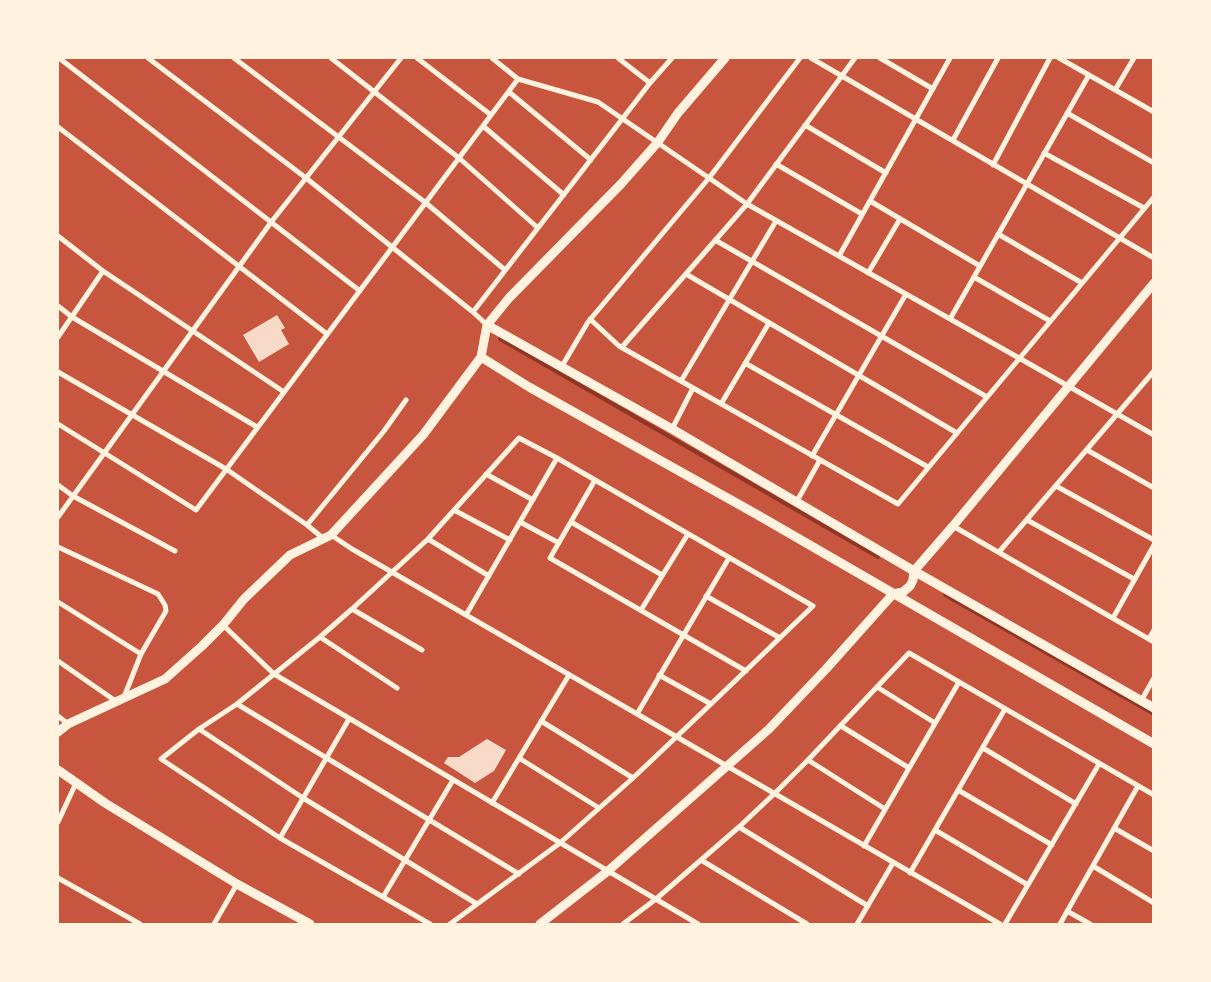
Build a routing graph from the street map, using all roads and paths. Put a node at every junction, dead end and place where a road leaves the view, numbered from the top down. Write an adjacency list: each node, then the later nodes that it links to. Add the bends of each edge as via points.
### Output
1 (59, 58): 58 (street)
2 (148, 58): 46 (street)
3 (234, 58): 36 (street)
4 (331, 58): 26 (street)
5 (401, 58): 26 (street)
6 (416, 58): 30 (street)
7 (492, 58): 22 (street)
8 (618, 58): 23 (street)
9 (672, 58): 23 (street)
10 (725, 58): 38 (street)
11 (800, 58): 47 (street)
12 (811, 58): 21 (street)
13 (854, 58): 21 (street)
14 (880, 58): 24 (street)
15 (950, 58): 24 (street)
16 (998, 58): 37 (street)
17 (1050, 58): 44 (street)
18 (1059, 58): 20 (street)
19 (1134, 58): 25 (street)
20 (1089, 74): 25 (street); 29 (street)
21 (842, 75): 32 (street); 33 (street)
22 (518, 79): 27 (street); 31 (street, via 598,102)
23 (650, 83): 31 (street)
24 (933, 89): 32 (street)
25 (1115, 90): 28 (street)
26 (374, 92): 36 (street); 40 (street)
27 (509, 92): 30 (street); 41 (street)
28 (1154, 112)
29 (1067, 113): 39 (street); 42 (street)
30 (491, 115): 34 (street)
31 (623, 119): 38 (street); 41 (street)
32 (916, 119): 37 (street); 45 (street)
33 (805, 125): 43 (street); 45 (street)
34 (483, 126): 40 (street); 49 (street)
35 (58, 127): 68 (street)
36 (339, 137): 46 (street); 52 (street)
37 (953, 140): 44 (street)
38 (658, 142): 47 (street); 87 (street)
39 (1044, 153): 48 (street); 54 (street)
40 (459, 158): 52 (street); 59 (street)
41 (591, 160): 49 (street)
42 (1154, 163)
43 (776, 164): 53 (street); 55 (street)
44 (993, 164): 48 (street)
45 (886, 173): 51 (street)
46 (306, 178): 58 (street); 64 (street)
47 (709, 178): 53 (street); 83 (street)
48 (1027, 184): 60 (street); 62 (street)
49 (564, 194): 59 (street)
50 (1154, 197): 54 (street)
51 (870, 201): 55 (street); 56 (street)
52 (426, 202): 64 (street); 70 (street)
53 (747, 204): 57 (street); 63 (street)
54 (1144, 208): 62 (street)
55 (862, 214): 65 (street)
56 (900, 219): 69 (street); 72 (street)
57 (776, 221): 65 (street); 67 (street)
58 (271, 222): 68 (street); 77 (street)
59 (538, 228): 70 (street)
60 (998, 234): 69 (street); 75 (street)
61 (58, 236): 71 (street)
62 (1119, 238): 66 (street); 75 (street)
63 (715, 240): 67 (street); 73 (street)
64 (392, 247): 77 (street); 81 (street)
65 (839, 256): 72 (street)
66 (1154, 258)
67 (752, 262): 79 (street); 90 (street)
68 (239, 266): 88 (street); 89 (street)
69 (980, 266): 74 (street)
70 (505, 270): 81 (street)
71 (102, 271): 82 (street); 88 (street)
72 (868, 273): 78 (street)
73 (686, 274): 79 (street); 92 (street)
74 (974, 277): 84 (street); 85 (street)
75 (1082, 283): 85 (street)
76 (1154, 283): 102 (street)
77 (360, 290): 89 (street)
78 (906, 294): 84 (street); 90 (street)
79 (729, 300): 86 (street); 101 (street)
80 (58, 306): 82 (street)
81 (473, 312): 87 (street)
82 (72, 317): 91 (street); 97 (street)
83 (590, 319): 92 (street); 96 (street)
84 (950, 319): 94 (street)
85 (1050, 321): 94 (street)
86 (768, 323): 95 (street); 100 (street)
87 (487, 325): 93 (street); 96 (street)
88 (192, 331): 97 (street); 104 (street)
89 (328, 334): 104 (street)
90 (881, 336): 100 (street); 105 (street)
91 (58, 337)
92 (622, 347): 101 (street)
93 (481, 358): 139 (street, via 423,435); 154 (street)
94 (1019, 358): 102 (street); 105 (street)
95 (745, 363): 107 (street); 110 (street)
96 (562, 366): 113 (street)
97 (163, 371): 109 (street); 112 (street)
98 (58, 372): 109 (street)
99 (1153, 372): 108 (street)
100 (859, 375): 110 (street); 114 (street)
101 (681, 381): 103 (street)
102 (1068, 386): 108 (street); 137 (street)
103 (693, 388): 107 (street); 113 (street)
104 (284, 392): 112 (street)
105 (986, 397): 114 (street)
106 (406, 400): 136 (street)
107 (721, 404): 118 (street)
108 (1117, 414): 115 (street); 116 (street)
109 (132, 415): 117 (street); 122 (street)
110 (836, 415): 118 (street); 121 (street)
111 (58, 424): 117 (street)
112 (257, 427): 122 (street)
113 (672, 429): 130 (street)
114 (957, 433): 121 (street)
115 (1154, 435)
116 (1087, 450): 126 (street); 127 (street)
117 (104, 454): 122 (street, via 196,510); 128 (street)
118 (812, 456): 120 (street)
119 (558, 458): 123 (street, via 519,438); 124 (street); 129 (street)
120 (820, 460): 121 (street, via 898,504); 130 (street)
121 (928, 467)
122 (226, 469): 136 (street)
123 (486, 474): 129 (street); 131 (street)
124 (595, 480): 135 (street); 138 (street)
125 (58, 485): 128 (street)
126 (1056, 486): 133 (street); 142 (street)
127 (1154, 488)
128 (73, 496): 132 (street); 146 (street)
129 (533, 500): 134 (street)
130 (797, 501): 149 (street)
131 (454, 510): 140 (street); 141 (street)
132 (58, 517)
133 (1027, 520): 147 (street); 153 (street)
134 (520, 522): 141 (street); 143 (street)
135 (571, 522): 143 (street); 151 (street)
136 (307, 525): 139 (street)
137 (953, 526): 147 (street); 149 (street)
138 (688, 534): 148 (street); 151 (street)
139 (328, 537): 150 (street); 161 (street, via 290,555)
140 (428, 539): 150 (street); 152 (street)
141 (510, 540): 152 (street)
142 (1154, 540)
143 (558, 543): 158 (street, via 550,558)
144 (1154, 545): 153 (street)
145 (58, 547): 168 (street, via 158,594 166,611)
146 (175, 551)
147 (999, 552): 160 (street)
148 (729, 558): 155 (street); 165 (street, via 813,606)
149 (914, 570): 154 (street, via 910,586); 179 (street)
150 (393, 572): 157 (street); 159 (street)
151 (662, 575): 158 (street)
152 (489, 576): 159 (street)
153 (1134, 579): 160 (street)
154 (893, 594): 194 (street); 200 (street, via 769,729)
155 (706, 596): 163 (street); 165 (street)
156 (58, 602): 168 (street)
157 (352, 609): 164 (street); 167 (street)
158 (641, 610): 163 (street)
159 (466, 615): 172 (street)
160 (1112, 618): 166 (street)
161 (223, 625): 171 (street); 178 (street, via 165,679)
162 (1154, 630): 166 (street)
163 (684, 634): 170 (street); 173 (street)
164 (320, 637): 171 (street); 177 (street)
165 (780, 638): 170 (street)
166 (1151, 640)
167 (422, 650)
168 (142, 654): 178 (street)
169 (58, 661): 178 (street)
170 (746, 671): 181 (street)
171 (274, 674): 180 (street); 186 (street)
172 (569, 675): 184 (street); 187 (street)
173 (660, 675): 181 (street); 184 (street)
174 (1154, 678): 179 (street)
175 (959, 682): 176 (street, via 909,653); 183 (street); 188 (street)
176 (877, 687): 188 (street); 190 (street)
177 (398, 688)
178 (120, 701): 189 (street)
179 (1141, 701): 182 (street)
180 (237, 704): 191 (street); 196 (street)
181 (711, 704): 193 (street)
182 (1154, 708)
183 (1005, 709): 195 (street); 199 (street)
184 (637, 714): 193 (street)
185 (58, 716): 189 (street)
186 (348, 719): 196 (street); 204 (street)
187 (541, 722): 197 (street); 203 (street)
188 (935, 723): 201 (street)
189 (68, 724): 192 (street)
190 (841, 726): 198 (street); 201 (street)
191 (199, 729): 210 (street); 220 (street, via 161,759)
192 (58, 732)
193 (676, 737): 200 (street); 203 (street)
194 (1154, 744)
195 (983, 748): 207 (street); 212 (street)
196 (326, 758): 210 (street); 215 (street)
197 (519, 758): 211 (street); 213 (street)
198 (808, 760): 208 (street); 214 (street)
199 (1099, 764): 206 (street); 212 (street)
200 (727, 766): 208 (street); 229 (street)
201 (909, 768): 214 (street)
202 (58, 770): 205 (street)
203 (633, 778): 213 (street)
204 (453, 780): 211 (street); 215 (street)
205 (76, 783): 216 (street); 233 (street)
206 (1138, 786): 209 (street); 218 (street)
207 (958, 790): 219 (street); 222 (street)
208 (774, 794): 217 (street); 223 (street)
209 (1154, 795)
210 (302, 798): 220 (street); 225 (street)
211 (492, 802): 221 (street)
212 (1076, 804): 222 (street)
213 (599, 808): 221 (street)
214 (885, 809): 223 (street)
215 (429, 820): 225 (street); 231 (street)
216 (58, 822)
217 (739, 827): 226 (street); 239 (street)
218 (1114, 828): 224 (street); 228 (street)
219 (935, 830): 230 (street); 234 (street)
220 (280, 838): 235 (street)
221 (560, 843): 229 (street); 231 (street)
222 (1052, 845): 234 (street)
223 (864, 846): 227 (street)
224 (1154, 851)
225 (405, 860): 235 (street); 238 (street)
226 (701, 860): 236 (street); 249 (street)
227 (894, 863): 230 (street); 239 (street)
228 (1093, 866): 237 (street); 240 (street)
229 (608, 871): 236 (street); 246 (street)
230 (910, 873): 251 (street)
231 (519, 874): 238 (street)
232 (58, 878): 241 (street)
233 (237, 884): 242 (street); 243 (street)
234 (1028, 886): 252 (street)
235 (383, 897): 244 (street)
236 (656, 899): 247 (street); 248 (street)
237 (1154, 903)
238 (477, 904): 245 (street)
239 (868, 906): 250 (street)
240 (1067, 911): 253 (street); 254 (street)
241 (140, 924)
242 (214, 924)
243 (310, 924)
244 (430, 924)
245 (450, 924)
246 (540, 924)
247 (623, 924)
248 (698, 924)
249 (807, 924)
250 (857, 924)
251 (1000, 924)
252 (1005, 924)
253 (1060, 924)
254 (1090, 924)

